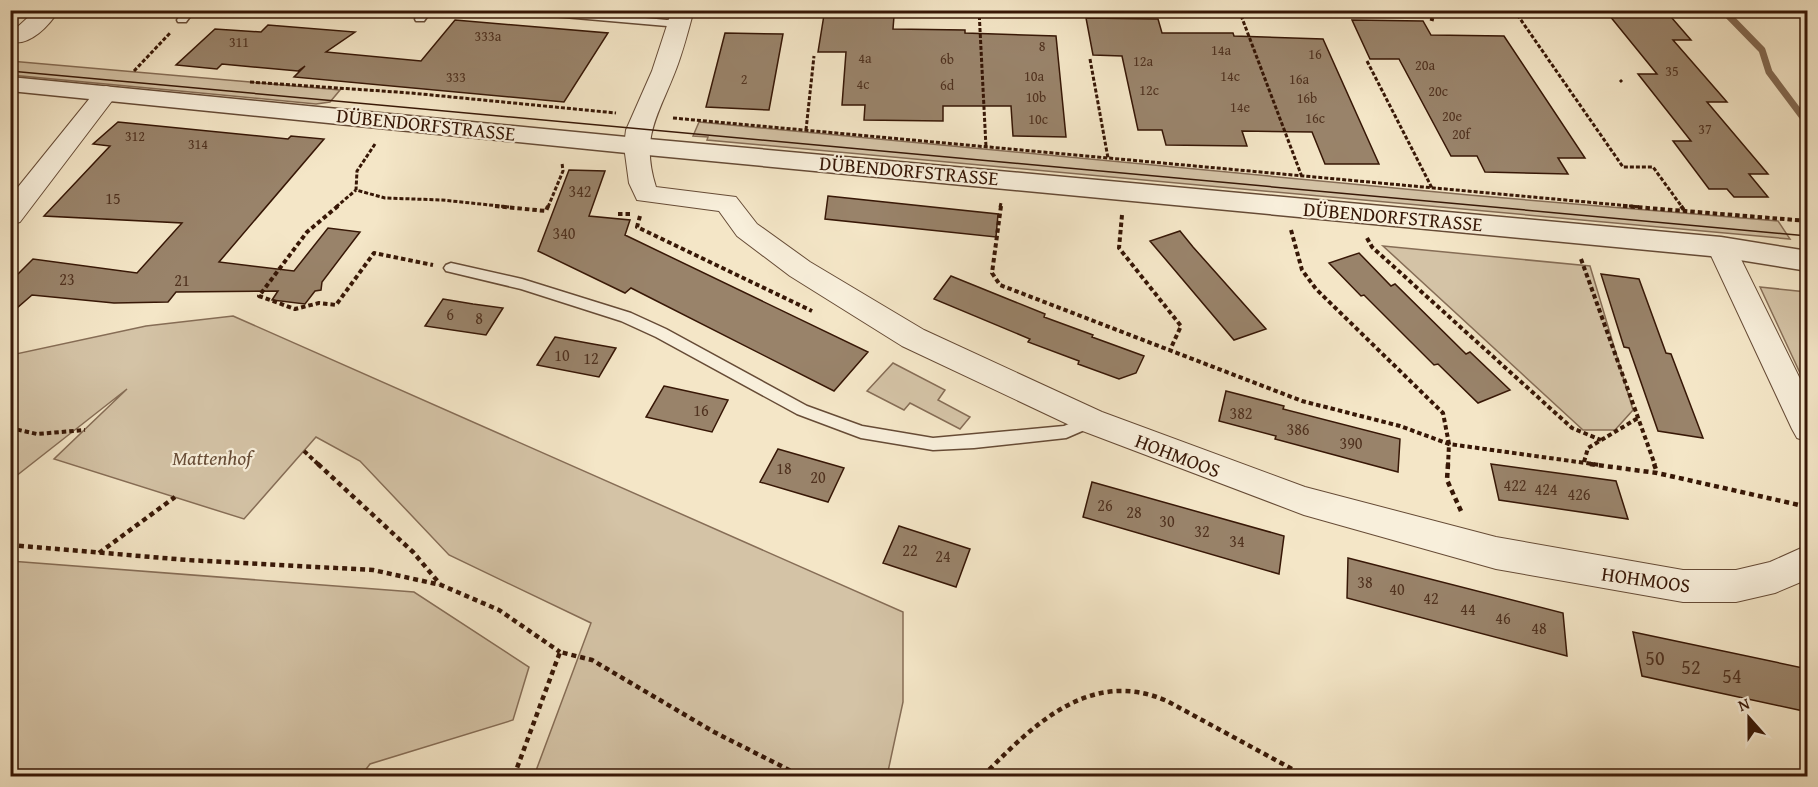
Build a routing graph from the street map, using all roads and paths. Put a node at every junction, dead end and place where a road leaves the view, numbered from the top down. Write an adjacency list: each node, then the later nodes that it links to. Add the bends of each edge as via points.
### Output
1 (49, 10): 9 (street)
2 (190, 10): 8 (lane)
3 (518, 10): 7 (lane, via 667,22)
4 (980, 10): 26 (path)
5 (1239, 10): 29 (path)
6 (1514, 10): 35 (path, via 1623,167 1653,167)
7 (682, 16): 25 (street, via 664,71 639,127)
8 (182, 20): 14 (path)
9 (20, 38)
10 (814, 56): 23 (path)
11 (1090, 59): 28 (path)
12 (1367, 61): 30 (path)
13 (123, 70): 14 (path)
14 (134, 71): 15 (path)
15 (146, 72)
16 (246, 81): 19 (path)
17 (10, 84): 18 (street, DÜBENDORFSTRASSE)
18 (106, 93): 25 (street, DÜBENDORFSTRASSE); 36 (street)
19 (411, 93): 20 (path); 21 (path)
20 (417, 98)
21 (617, 113)
22 (666, 117): 23 (path)
23 (806, 130): 26 (path)
24 (377, 141): 31 (path, via 359,165 354,180)
25 (637, 146): 32 (street); 40 (street, DÜBENDORFSTRASSE)
26 (986, 147): 28 (path)
27 (562, 157): 31 (path, via 563,171 546,211 385,198)
28 (1108, 158): 29 (path)
29 (1302, 177): 30 (path)
30 (1432, 189): 35 (path)
31 (356, 190): 43 (path, via 307,232 259,296 295,309 319,303 336,306 374,253)
32 (646, 194): 44 (path, via 636,227); 47 (street, HOHMOOS, via 727,203 747,230 800,269 913,338)
33 (1001, 198): 45 (path, via 992,273 1000,285)
34 (1122, 211): 45 (path, via 1119,248 1180,326)
35 (1685, 211): 37 (path)
36 (10, 216)
37 (1808, 221)
38 (1291, 230): 52 (path, via 1302,270 1443,413)
39 (1367, 237): 51 (path, via 1372,247 1572,428)
40 (1721, 247): 42 (street, DÜBENDORFSTRASSE); 49 (street)
41 (1580, 255): 46 (path)
42 (1808, 261)
43 (451, 268): 47 (lane, via 522,284 626,317 802,410 861,432 933,444 1066,432)
44 (819, 315)
45 (1170, 351): 52 (path, via 1302,401 1400,426)
46 (1638, 418): 51 (path); 55 (path)
47 (1091, 421): 61 (street, HOHMOOS, via 1304,501 1508,555 1683,586 1736,586 1775,577)
48 (10, 428): 50 (path, via 37,434)
49 (1808, 429)
50 (85, 430)
51 (1601, 440): 54 (path, via 1588,448)
52 (1449, 444): 54 (path); 58 (path, via 1447,480 1457,507)
53 (304, 451): 62 (path, via 413,552)
54 (1584, 462): 55 (path)
55 (1657, 472): 57 (path)
56 (175, 497): 60 (path)
57 (1808, 507)
58 (1464, 514)
59 (10, 545): 60 (path)
60 (99, 554): 62 (path, via 373,570)
61 (1808, 561)
62 (441, 585): 63 (path, via 499,610)
63 (560, 652): 64 (path); 65 (path, via 592,660 714,732)
64 (514, 777)
65 (801, 777)
66 (983, 777): 67 (path, via 1027,731 1061,708 1090,696 1118,692 1152,695)
67 (1305, 777)

